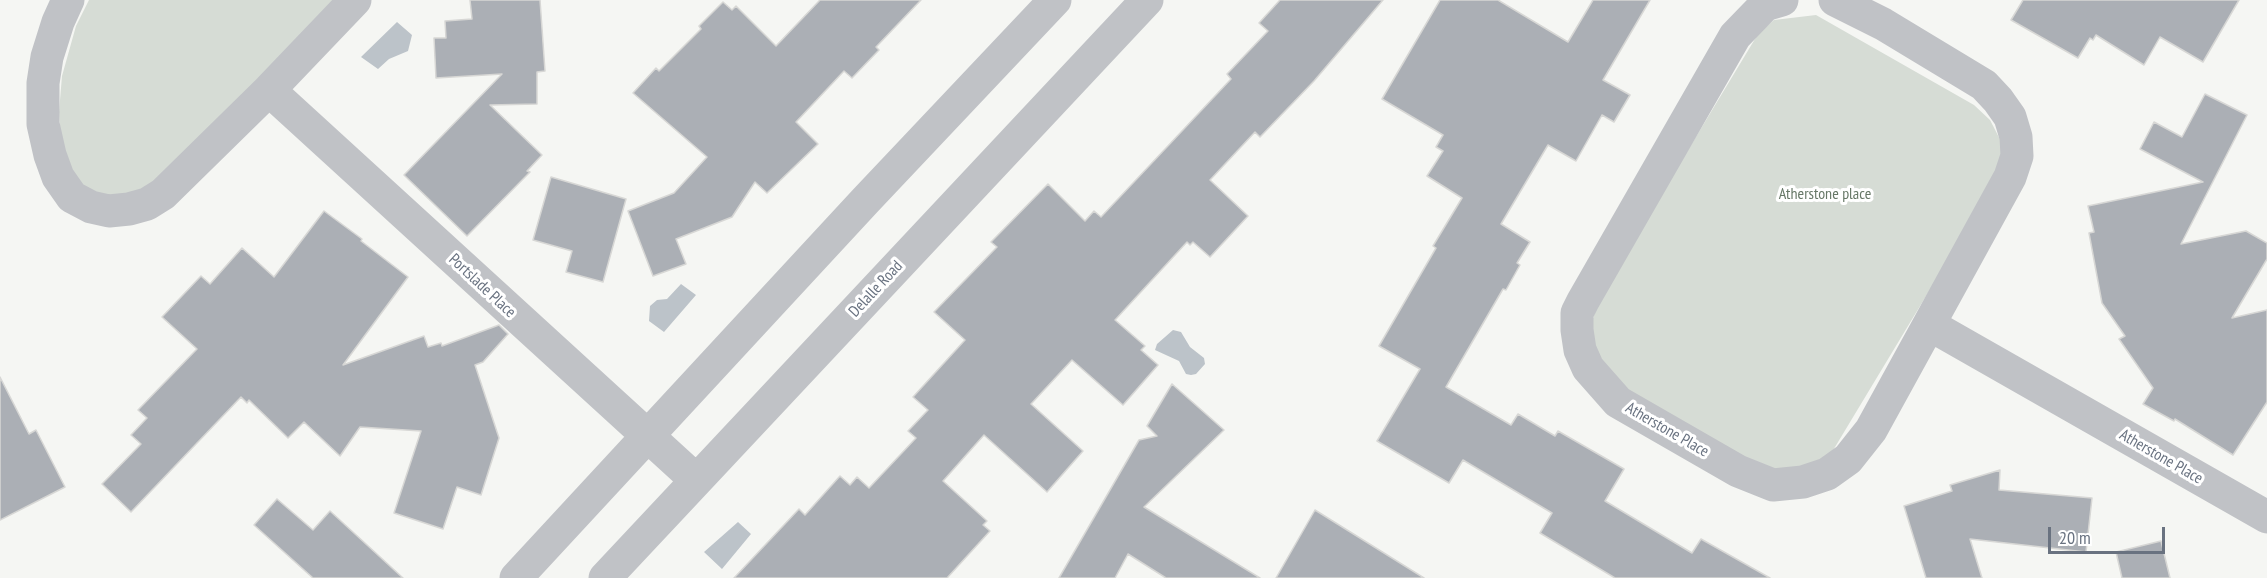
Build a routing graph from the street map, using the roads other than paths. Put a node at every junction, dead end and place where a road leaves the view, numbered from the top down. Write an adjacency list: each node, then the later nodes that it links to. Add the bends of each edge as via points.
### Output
1 (68, 0): 7 (street, via 46,57 43,124 58,177 72,197 91,207 109,211 129,209 163,194)
2 (355, 0): 7 (street)
3 (1055, 0): 9 (street)
4 (1147, 0): 10 (street, Delalle Road)
5 (1782, 0): 8 (street, Atherstone Place, via 1765,5 1734,36 1583,300 1577,313 1577,330 1588,368 1618,402 1738,471 1773,485 1803,482 1827,474 1848,459 1870,430)
6 (1835, 0): 8 (street, Atherstone Place, via 1984,85 2010,117 2016,137 2017,156 2010,177)
7 (269, 90): 9 (street, Portslade Place)
8 (1930, 325): 11 (street, Atherstone Place)
9 (646, 437): 10 (street, Portslade Place); 12 (street)
10 (696, 480): 13 (street, Delalle Road)
11 (2267, 517)
12 (516, 578)
13 (606, 578)

